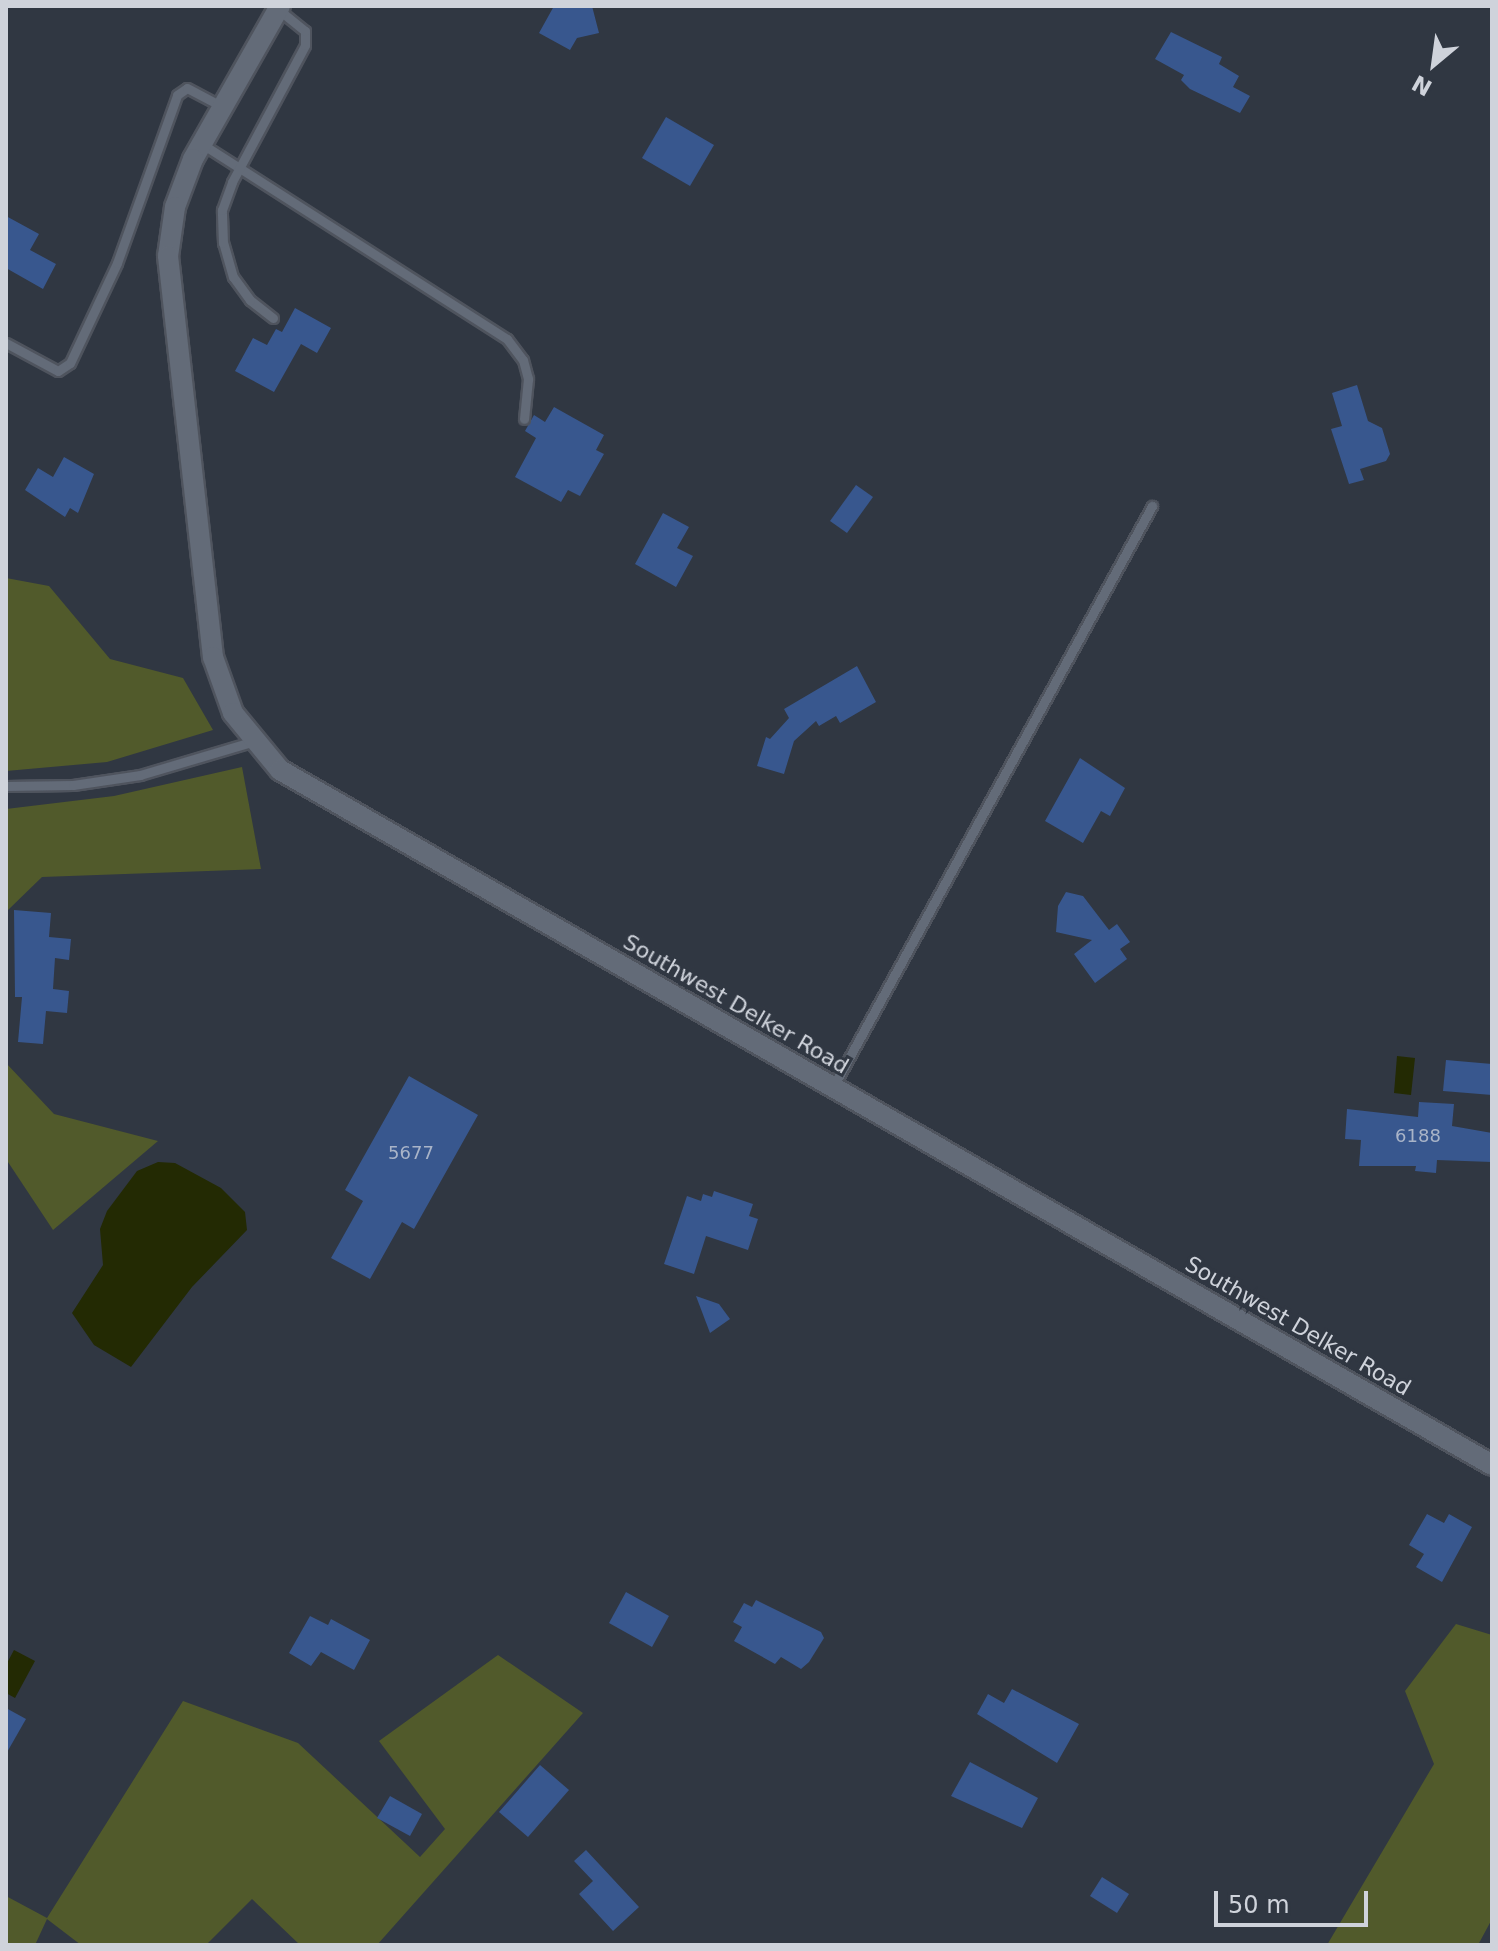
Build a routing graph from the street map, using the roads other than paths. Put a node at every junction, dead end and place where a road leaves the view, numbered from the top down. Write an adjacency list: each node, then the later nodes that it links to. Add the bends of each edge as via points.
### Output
1 (279, 8): 2 (street, Southwest Delker Road); 4 (lane, via 305,31 305,45)
2 (223, 107): 3 (street, Southwest Delker Road); 6 (lane, via 187,88 177,95 117,263 70,363 58,371)
3 (201, 144): 4 (lane); 9 (street, Southwest Delker Road, via 175,207 168,256 213,657 233,713)
4 (239, 168): 5 (lane, via 222,210 223,243 233,277); 7 (lane, via 507,339 523,360 528,379)
5 (273, 318)
6 (6, 343)
7 (524, 419)
8 (1152, 506): 11 (lane)
9 (255, 741): 10 (lane, via 140,775 73,785); 11 (street, Southwest Delker Road, via 280,770)
10 (6, 786)
11 (833, 1087): 12 (street, Southwest Delker Road)
12 (1492, 1465)

